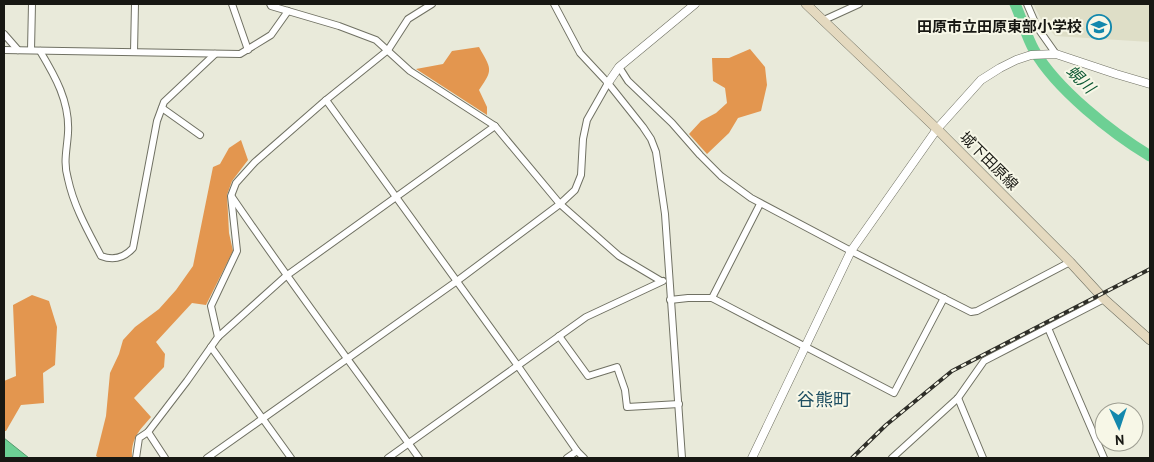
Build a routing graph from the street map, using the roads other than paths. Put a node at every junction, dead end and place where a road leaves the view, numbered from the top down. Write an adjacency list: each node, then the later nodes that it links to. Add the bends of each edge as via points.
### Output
1 (32, 4): 16 (street)
2 (135, 4): 20 (street)
3 (232, 4): 18 (street)
4 (270, 4): 11 (street)
5 (432, 4): 19 (street, via 408,19)
6 (554, 4): 24 (street, via 580,52)
7 (695, 4): 23 (street)
8 (806, 4): 12 (main road, 城下田原線)
9 (859, 4): 12 (street)
10 (1027, 4): 22 (street, via 1037,27)
11 (288, 11): 18 (street, via 271,35); 19 (street, via 376,40)
12 (824, 20): 29 (main road, 城下田原線)
13 (4, 34): 15 (street)
14 (4, 50): 15 (street)
15 (18, 50): 16 (street)
16 (31, 50): 17 (street)
17 (40, 50): 20 (street); 27 (street, via 59,84 67,111 64,158 67,178 79,214 101,256 110,260 126,255 133,248)
18 (248, 50): 21 (street, via 240,54)
19 (388, 50): 26 (street); 28 (street, via 410,71)
20 (134, 52): 21 (street)
21 (215, 54): 27 (street, via 164,102)
22 (1056, 54): 25 (street); 29 (street, via 1032,55 1000,68 981,80)
23 (618, 67): 24 (street); 34 (street, via 721,176)
24 (608, 83): 33 (street, via 587,120 581,175 575,190); 40 (street, via 644,127 656,152)
25 (1150, 84)
26 (326, 100): 31 (street, via 256,162 236,183); 32 (street)
27 (162, 108): 30 (street)
28 (495, 126): 32 (street); 33 (street)
29 (937, 128): 35 (street); 36 (main road, 城下田原線)
30 (200, 135)
31 (231, 196): 37 (street); 47 (street, via 237,250 211,306)
32 (396, 196): 37 (street); 38 (street)
33 (560, 204): 38 (street); 39 (street, via 620,256)
34 (760, 204): 35 (street); 41 (street)
35 (850, 251): 42 (street); 50 (street)
36 (1070, 262): 42 (street, via 976,311 971,312); 43 (main road, 城下田原線)
37 (286, 276): 47 (street); 51 (street)
38 (457, 281): 51 (street); 52 (street)
39 (661, 281): 40 (street); 46 (street, via 586,317)
40 (670, 282): 44 (street)
41 (712, 298): 44 (street); 50 (street)
42 (944, 298): 50 (street, via 894,393)
43 (1104, 299): 45 (street); 48 (main road, 城下田原線)
44 (670, 300): 54 (street)
45 (1048, 328): 53 (street, via 984,361); 71 (street)
46 (559, 336): 52 (street); 54 (street, via 588,376 617,366 627,407)
47 (218, 337): 49 (street)
48 (1150, 340)
49 (211, 347): 55 (street); 56 (street)
50 (804, 348): 68 (street)
51 (348, 359): 55 (street); 57 (street)
52 (518, 366): 57 (street); 58 (street)
53 (958, 398): 69 (street); 70 (street)
54 (678, 404): 67 (street)
55 (262, 420): 61 (street); 62 (street)
56 (148, 432): 59 (street, via 139,438); 60 (street)
57 (408, 443): 63 (street); 64 (street)
58 (577, 451): 65 (street); 66 (street)
59 (136, 458)
60 (165, 458)
61 (207, 458)
62 (291, 458)
63 (388, 458)
64 (419, 458)
65 (567, 458)
66 (584, 458)
67 (682, 458)
68 (752, 458)
69 (892, 458)
70 (983, 458)
71 (1104, 458)

